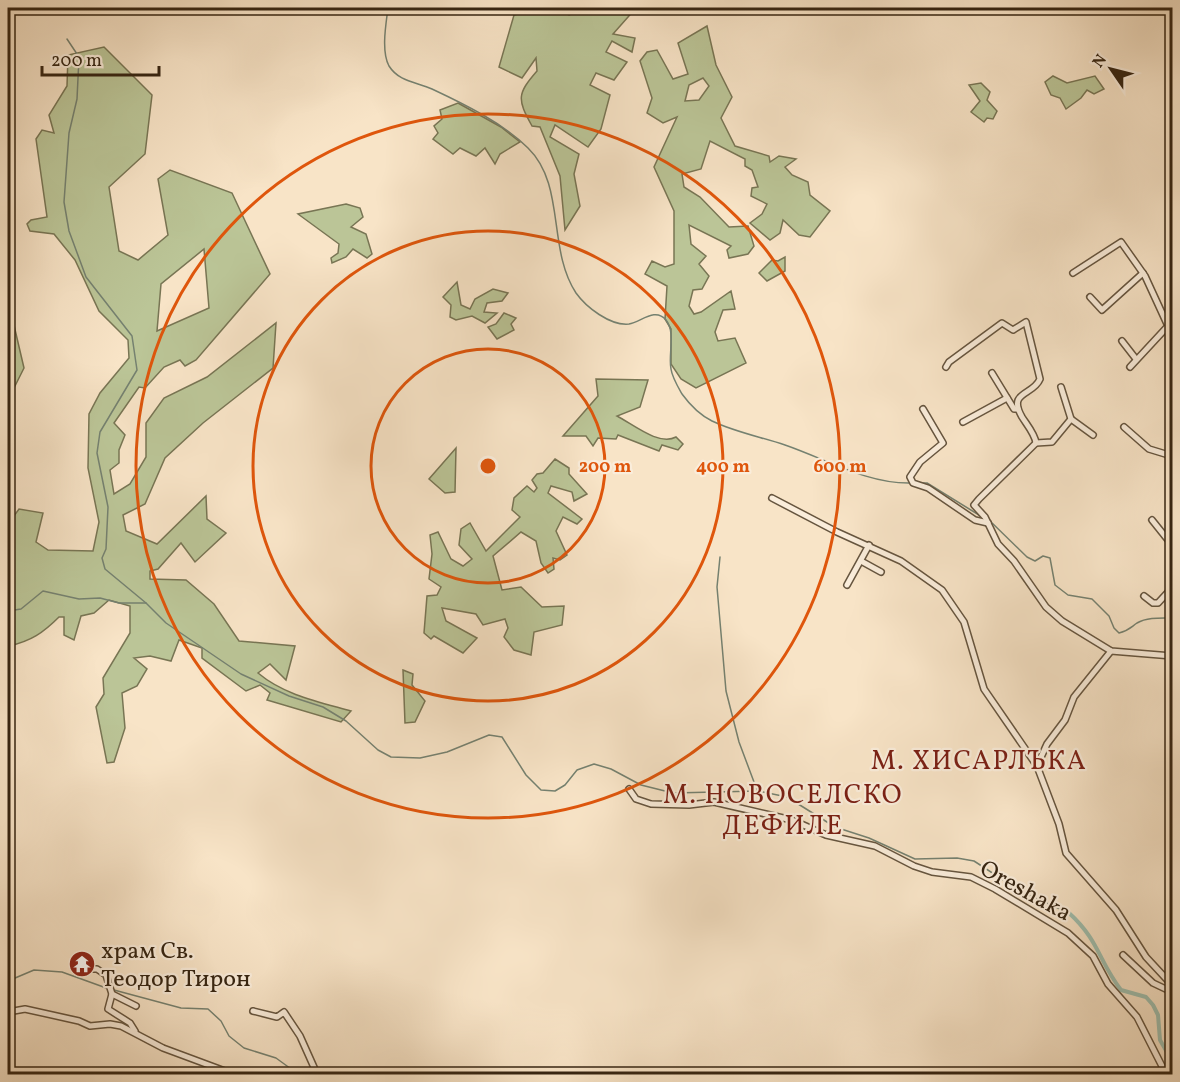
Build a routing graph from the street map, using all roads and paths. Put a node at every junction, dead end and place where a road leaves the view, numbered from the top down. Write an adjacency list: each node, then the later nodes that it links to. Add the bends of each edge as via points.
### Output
1 (1073, 273): 2 (street, via 1121,243)
2 (1143, 273): 3 (street, via 1102,310); 4 (street)
3 (1090, 297)
4 (1170, 327): 6 (street)
5 (1122, 341): 6 (street)
6 (1136, 359): 8 (street)
7 (946, 367): 13 (street, via 1002,323 1013,330 1026,322 1040,379 1022,394 1017,401)
8 (1130, 367)
9 (992, 374): 11 (street)
10 (1061, 387): 14 (street)
11 (1007, 398): 13 (street); 15 (street)
12 (923, 409): 22 (street, via 943,442 910,477 915,484 928,488 975,520)
13 (1018, 409): 18 (street)
14 (1071, 419): 17 (street); 18 (street, via 1052,442)
15 (963, 422)
16 (1124, 428): 19 (street, via 1149,449)
17 (1093, 435)
18 (1035, 443): 22 (street, via 974,505)
19 (1173, 456)
20 (772, 498): 23 (street)
21 (1152, 520): 24 (street)
22 (987, 521): 30 (street, via 998,544 1046,607 1073,629)
23 (869, 545): 25 (street); 32 (street, via 923,575 954,605 969,634 984,689)
24 (1173, 545)
25 (861, 561): 26 (street); 27 (street)
26 (881, 572)
27 (847, 585)
28 (1173, 590): 29 (street, via 1158,603)
29 (1144, 596)
30 (1111, 651): 31 (street); 32 (street, via 1074,697)
31 (1173, 656)
32 (1037, 766): 36 (street, via 1066,854 1116,910 1132,938)
33 (629, 789): 43 (street, Oreshaka, via 636,799 651,804 714,802 783,818 826,835 875,846 932,872 971,877 1056,926 1093,956 1108,984 1137,1017)
34 (1123, 955): 37 (street, via 1153,983)
35 (81, 969): 38 (street, via 103,972 110,981)
36 (1173, 985)
37 (1173, 992)
38 (112, 994): 39 (street); 42 (street, via 108,1009 130,1023)
39 (136, 1006)
40 (253, 1011): 45 (street, via 277,1017 284,1012)
41 (8, 1012): 42 (street, via 25,1009 90,1026 121,1026)
42 (136, 1033): 44 (street, via 163,1048)
43 (1170, 1073)
44 (232, 1074)
45 (317, 1074)

